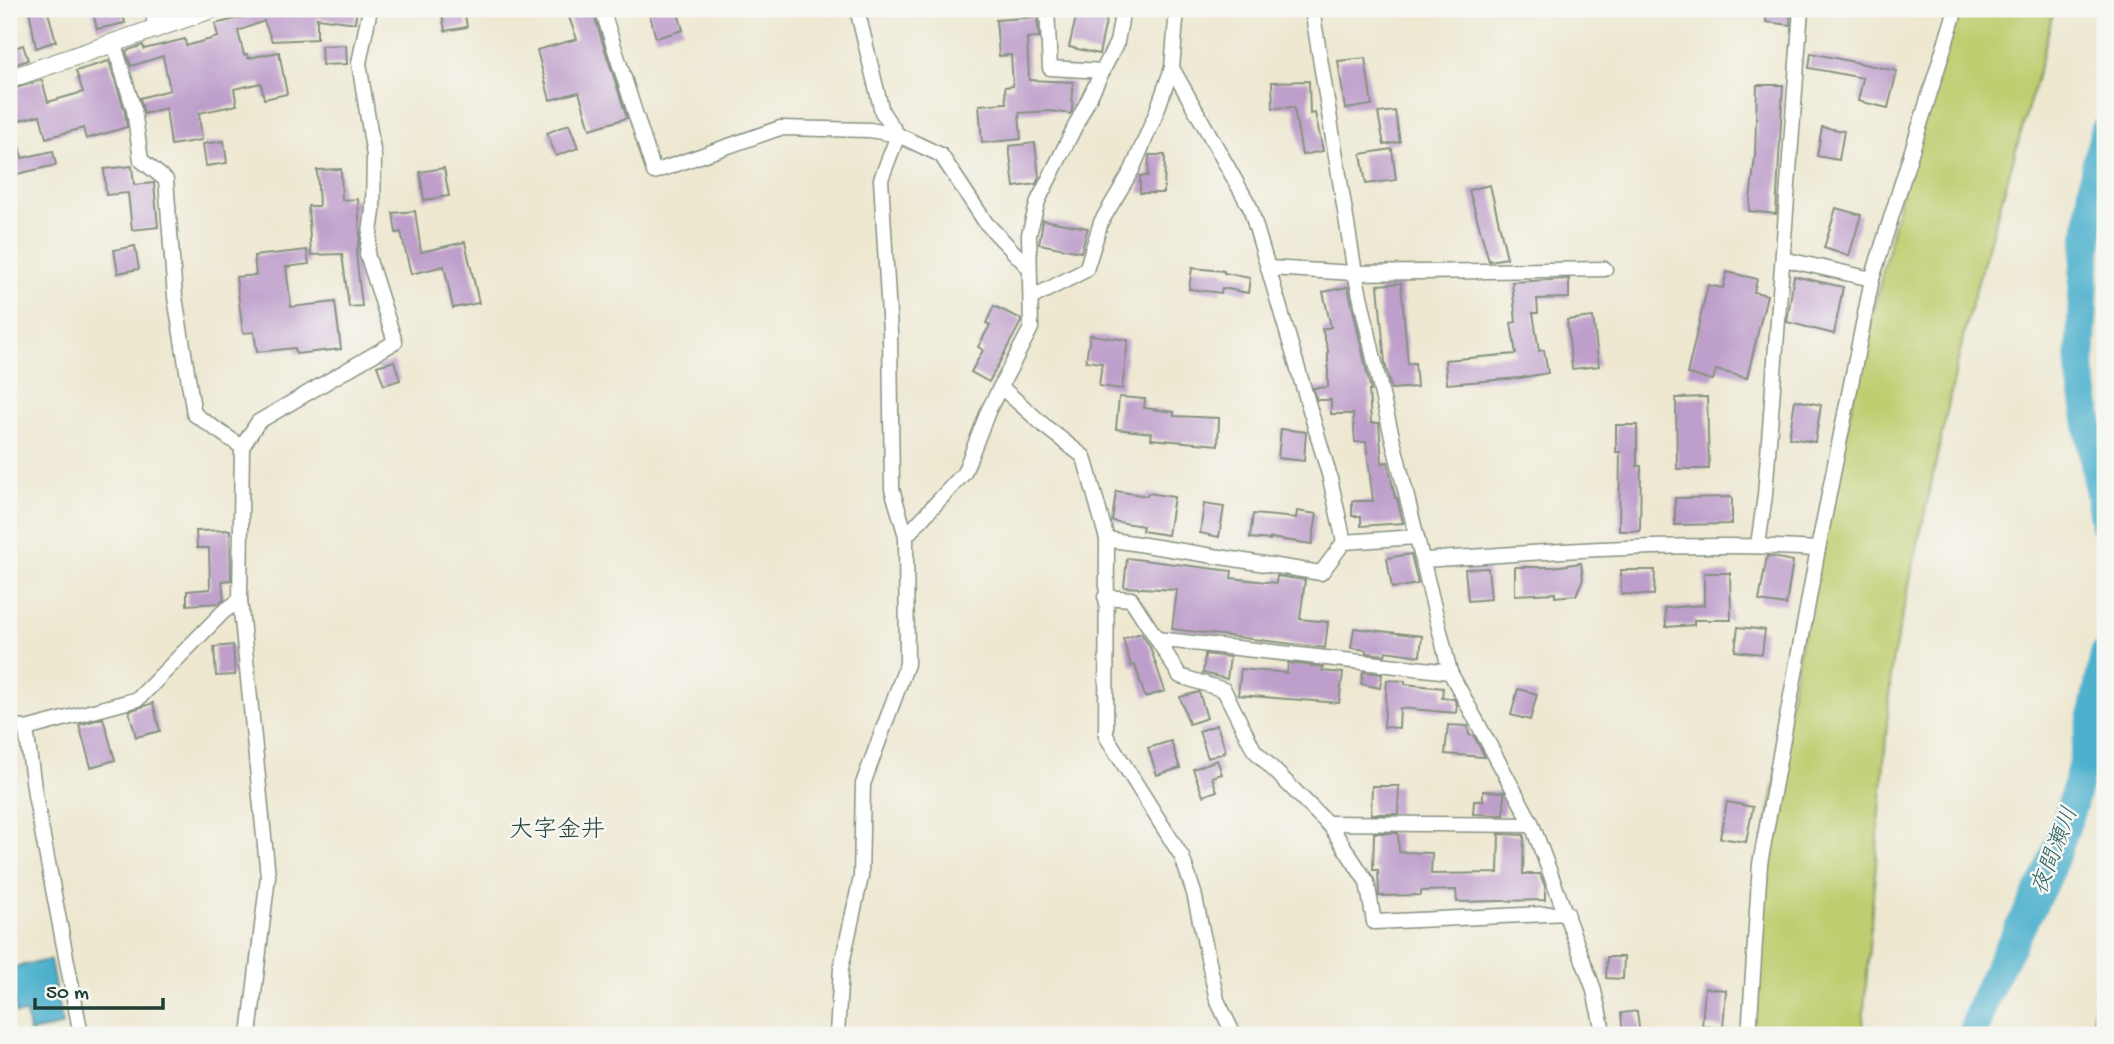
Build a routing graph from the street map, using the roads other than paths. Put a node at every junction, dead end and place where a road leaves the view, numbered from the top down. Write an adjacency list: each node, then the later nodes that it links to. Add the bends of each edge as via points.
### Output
1 (153, 9): 12 (street)
2 (212, 9): 12 (street)
3 (370, 9): 26 (street, via 359,63 374,156 367,254 395,342 258,422)
4 (603, 9): 17 (street, via 653,172 780,128)
5 (857, 9): 17 (street, via 882,112)
6 (1047, 9): 15 (street, via 1050,68)
7 (1123, 9): 15 (street, via 1117,42)
8 (1177, 9): 14 (street)
9 (1312, 9): 22 (street)
10 (1801, 9): 18 (street)
11 (1956, 9): 23 (street)
12 (155, 28): 13 (street)
13 (114, 44): 16 (street); 26 (street, via 134,110 141,160 166,180 175,297 194,414)
14 (1171, 68): 20 (street, via 1250,208); 24 (street, via 1132,170 1101,222 1086,270)
15 (1103, 71): 19 (street, via 1038,201 1029,234)
16 (9, 79)
17 (898, 135): 19 (street, via 941,155 986,223); 27 (street, via 881,179 890,333 892,489)
18 (1783, 259): 23 (street); 31 (street)
19 (1030, 268): 24 (street)
20 (1269, 268): 22 (street); 30 (street)
21 (1605, 269): 22 (street)
22 (1355, 273): 28 (street)
23 (1872, 279): 32 (street)
24 (1031, 298): 25 (street, via 1031,328)
25 (1001, 387): 27 (street, via 964,473); 29 (street, via 1084,457)
26 (243, 447): 35 (street)
27 (906, 536): 45 (street, via 907,664 863,784 861,877 841,968)
28 (1416, 537): 30 (street); 33 (street)
29 (1107, 539): 30 (street, via 1321,573); 34 (street)
30 (1344, 542)
31 (1758, 545): 32 (street); 33 (street, via 1593,548)
32 (1818, 549): 48 (street, via 1760,864)
33 (1423, 560): 37 (street)
34 (1105, 597): 36 (street, via 1131,600); 46 (street, via 1106,736 1182,857 1217,1000)
35 (240, 600): 39 (street, via 138,699); 44 (street, via 268,876)
36 (1157, 639): 37 (street); 40 (street, via 1180,676 1224,690 1254,750)
37 (1450, 672): 41 (street)
38 (9, 723): 39 (street)
39 (26, 729): 43 (street, via 34,795)
40 (1326, 823): 41 (street); 42 (street, via 1367,882 1374,922)
41 (1532, 825): 42 (street)
42 (1567, 913): 47 (street)
43 (81, 1035)
44 (249, 1035)
45 (837, 1035)
46 (1234, 1035)
47 (1604, 1035)
48 (1749, 1035)

